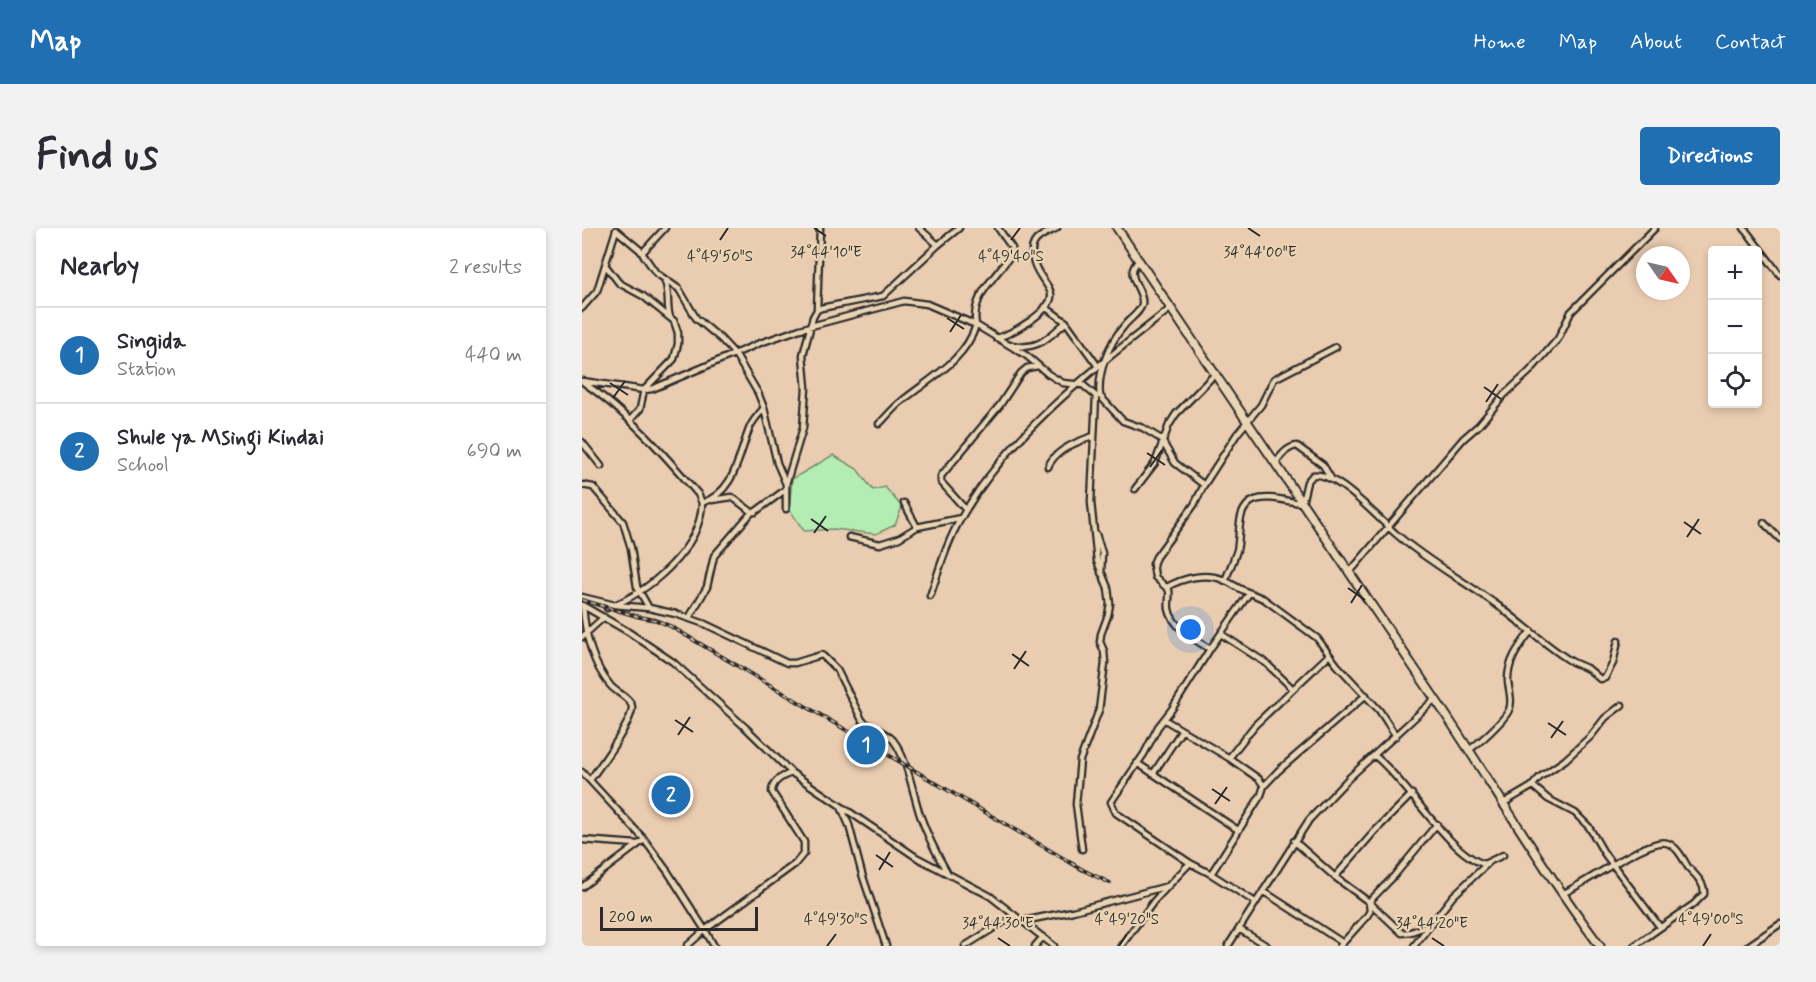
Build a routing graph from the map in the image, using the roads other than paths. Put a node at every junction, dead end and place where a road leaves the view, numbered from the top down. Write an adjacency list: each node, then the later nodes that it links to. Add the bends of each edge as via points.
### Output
1 (665, 228): 12 (street)
2 (820, 228): 20 (street)
3 (919, 228): 11 (street)
4 (959, 228): 11 (street)
5 (998, 228): 23 (street, via 1012,253 985,288 975,312)
6 (1057, 228): 17 (street, via 1037,240 1032,251 1036,269 1051,293)
7 (1117, 228): 13 (main road)
8 (1655, 228): 61 (street, via 1571,312 1558,339 1479,426 1462,439)
9 (1744, 228): 15 (street)
10 (616, 229): 12 (street); 14 (street)
11 (938, 245): 20 (street, via 883,296)
12 (642, 254): 16 (street)
13 (1139, 261): 18 (main road); 29 (street, via 1133,273 1142,307 1118,335)
14 (606, 266): 19 (street, via 597,291); 21 (street, via 619,283 639,293)
15 (1780, 275)
16 (664, 279): 21 (street); 28 (street, via 679,289 696,318)
17 (1045, 307): 22 (street); 25 (street, via 1015,331)
18 (1171, 308): 29 (street); 32 (main road)
19 (582, 309)
20 (817, 310): 24 (street)
21 (670, 318): 35 (street, via 678,333 677,352)
22 (1066, 322): 26 (street, via 1034,346); 30 (street)
23 (976, 325): 24 (street, via 927,304 904,301); 25 (street); 39 (street, via 966,348)
24 (810, 326): 28 (street); 49 (street, via 803,355 807,388 803,428)
25 (996, 338): 26 (street)
26 (1005, 344): 31 (street)
27 (1336, 347): 38 (street, via 1277,376)
28 (735, 354): 35 (street); 36 (street)
29 (1107, 358): 30 (street); 42 (street, via 1099,382 1100,396 1123,421)
30 (1097, 365): 34 (street)
31 (1038, 366): 34 (street, via 1063,383); 56 (street, via 1021,373 1000,405 941,476 944,487)
32 (1216, 373): 38 (main road); 42 (street, via 1176,414)
33 (582, 381): 35 (street); 37 (street)
34 (1078, 383): 40 (street, via 1096,396); 56 (street, via 1004,458)
35 (644, 390): 37 (street, via 640,409)
36 (764, 408): 49 (street); 51 (street, via 750,426 732,478)
37 (631, 419): 52 (street)
38 (1248, 422): 43 (main road); 48 (street)
39 (879, 424)
40 (1094, 436): 45 (street, via 1052,459); 109 (street, via 1091,502 1097,561 1110,604 1100,642 1105,663 1099,710 1080,760 1076,804)
41 (582, 442): 44 (street)
42 (1164, 442): 48 (street, via 1175,463); 50 (street, via 1155,463)
43 (1276, 464): 46 (street, via 1284,452 1297,446 1323,465); 54 (main road)
44 (601, 466)
45 (1048, 467)
46 (1332, 480): 54 (street, via 1313,475 1307,482); 61 (street)
47 (582, 484): 67 (street, via 592,487 623,522)
48 (1204, 485): 66 (street, via 1153,564 1155,577)
49 (785, 487): 55 (street); 57 (street)
50 (1135, 489)
51 (710, 501): 52 (street); 57 (street, via 732,497)
52 (702, 503): 67 (street, via 702,515 685,550)
53 (904, 503): 60 (street)
54 (1302, 503): 64 (main road); 65 (street, via 1254,500 1240,519 1238,544)
55 (786, 509)
56 (966, 510): 58 (street)
57 (752, 512): 76 (street, via 712,560 707,587)
58 (961, 518): 60 (street); 69 (street)
59 (1764, 523): 63 (street)
60 (917, 527): 62 (street, via 880,544)
61 (1389, 528): 64 (street); 77 (street)
62 (849, 537)
63 (1780, 539)
64 (1349, 573): 85 (main road)
65 (1225, 580): 66 (street, via 1194,577); 68 (street)
66 (1167, 587): 81 (street, via 1173,619)
67 (639, 591): 72 (street); 74 (street)
68 (1251, 593): 78 (street); 82 (street, via 1317,638)
69 (930, 596)
70 (582, 597): 72 (street)
71 (582, 605): 75 (street); 79 (street)
72 (615, 605): 73 (street); 74 (street)
73 (607, 608)
74 (648, 608): 76 (street)
75 (604, 616): 79 (street); 95 (street, via 673,662)
76 (689, 618): 114 (street, via 787,663 821,655 827,660 837,670 862,720 885,733 898,748 920,813)
77 (1531, 631): 80 (street, via 1602,680 1613,663); 90 (street, via 1510,664 1509,710)
78 (1221, 634): 81 (street); 83 (street, via 1266,663)
79 (584, 636): 97 (street, via 600,670 632,707 626,724)
80 (1618, 641)
81 (1210, 649): 87 (street)
82 (1329, 655): 83 (street); 84 (street)
83 (1293, 689): 92 (street, via 1248,732)
84 (1366, 695): 89 (street); 98 (street)
85 (1435, 699): 89 (street); 90 (main road)
86 (1622, 705): 99 (street)
87 (1165, 720): 88 (street); 93 (street)
88 (1182, 730): 92 (street); 96 (street)
89 (1396, 736): 91 (street)
90 (1469, 750): 101 (main road)
91 (1375, 756): 100 (street); 107 (street, via 1322,805)
92 (1229, 758): 98 (street)
93 (1137, 763): 96 (street); 111 (street, via 1111,800 1113,808)
94 (582, 772): 97 (street)
95 (792, 773): 102 (street); 129 (street, via 778,780 772,790 804,842 801,858)
96 (1153, 774): 104 (street)
97 (590, 780): 106 (street)
98 (1264, 786): 104 (street)
99 (1533, 786): 101 (street); 113 (street, via 1584,821)
100 (1412, 794): 103 (street); 116 (street)
101 (1502, 804): 120 (main road)
102 (842, 809): 114 (street); 134 (street)
103 (1437, 824): 112 (street, via 1470,857); 122 (street)
104 (1238, 830): 115 (street)
105 (582, 840): 108 (street)
106 (644, 840): 108 (street); 129 (street)
107 (1294, 841): 116 (street); 119 (street)
108 (637, 844): 118 (street)
109 (1082, 849)
110 (1503, 855): 112 (street)
111 (1190, 863): 115 (street); 117 (street)
112 (1486, 864): 126 (street, via 1464,883)
113 (1613, 866): 120 (street); 127 (street); 127 (street, via 1659,842 1678,852 1703,886 1704,894)
114 (948, 874): 123 (street, via 990,897)
115 (1211, 874): 121 (street)
116 (1335, 877): 122 (street)
117 (1168, 886): 124 (street); 138 (street)
118 (582, 887)
119 (1263, 891): 121 (street); 131 (street)
120 (1562, 894): 142 (main road)
121 (1255, 902): 128 (street)
122 (1369, 902): 126 (street, via 1401,933); 131 (street, via 1367,916)
123 (1013, 916): 124 (street); 135 (street)
124 (1023, 921): 130 (street)
125 (1780, 924): 144 (street)
126 (1430, 925): 141 (street)
127 (1660, 927): 143 (street)
128 (1239, 928): 139 (street); 140 (street)
129 (705, 930): 132 (street); 133 (street)
130 (1043, 937): 136 (street); 137 (street)
131 (1342, 945)
132 (687, 946)
133 (714, 946)
134 (886, 946)
135 (965, 946)
136 (1035, 946)
137 (1054, 946)
138 (1121, 946)
139 (1228, 946)
140 (1267, 946)
141 (1414, 946)
142 (1600, 946)
143 (1634, 946)
144 (1748, 946)

